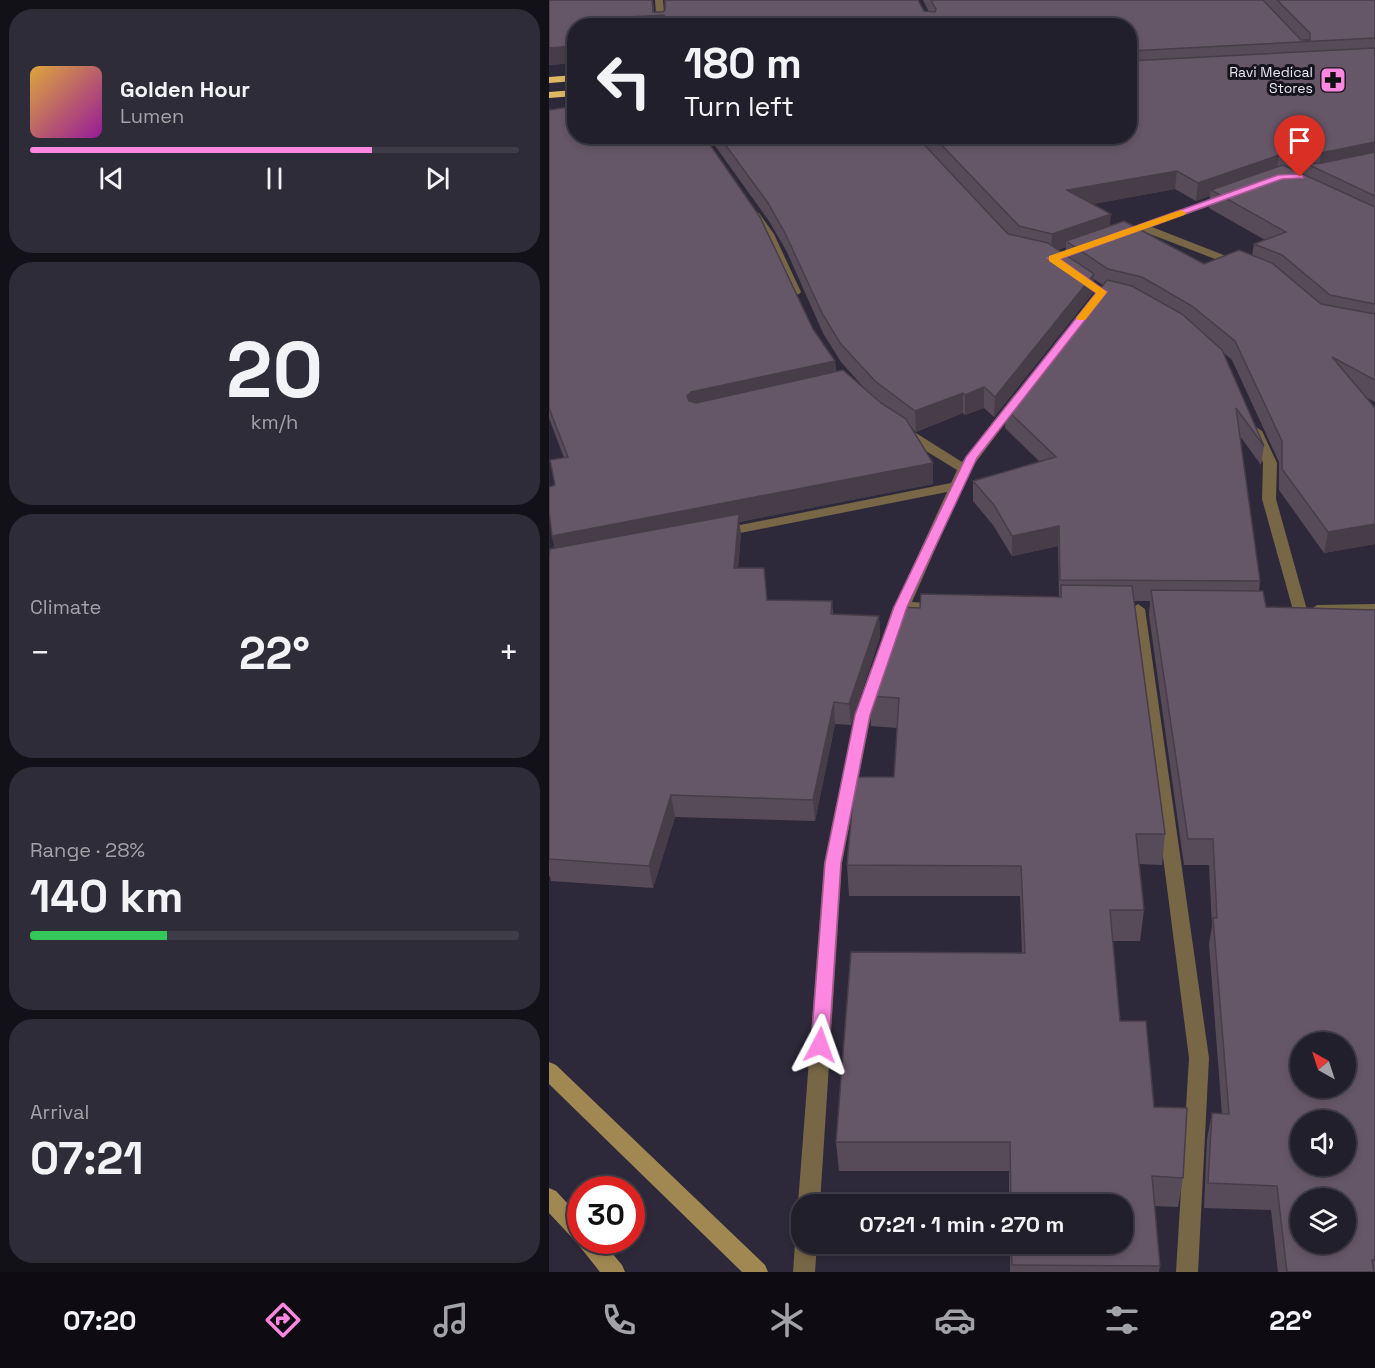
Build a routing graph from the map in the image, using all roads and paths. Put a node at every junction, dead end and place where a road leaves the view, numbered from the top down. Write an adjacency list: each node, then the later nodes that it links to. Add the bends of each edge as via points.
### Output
1 (659, 0): 2 (street)
2 (660, 18)
3 (567, 79): 4 (highway)
4 (549, 80)
5 (567, 94): 6 (highway)
6 (549, 95)
7 (1238, 192): 9 (street)
8 (748, 205): 12 (street, via 769,234)
9 (1142, 227): 10 (street); 11 (street)
10 (1108, 239)
11 (1252, 269)
12 (798, 300)
13 (1030, 384): 16 (street)
14 (889, 420): 16 (street)
15 (1252, 423): 22 (street, via 1270,463 1269,499 1295,610)
16 (964, 469): 17 (street)
17 (958, 486): 18 (street); 19 (street)
18 (706, 536)
19 (900, 607): 20 (street); 24 (street, via 863,715 833,863)
20 (960, 607)
21 (1138, 609): 32 (street, via 1199,1058)
22 (1375, 609)
23 (549, 1071): 30 (street)
24 (810, 1194)
25 (549, 1198): 26 (street)
26 (567, 1218)
27 (599, 1254): 29 (street)
28 (805, 1254): 31 (street)
29 (614, 1272)
30 (757, 1272)
31 (804, 1272)
32 (1187, 1272)

